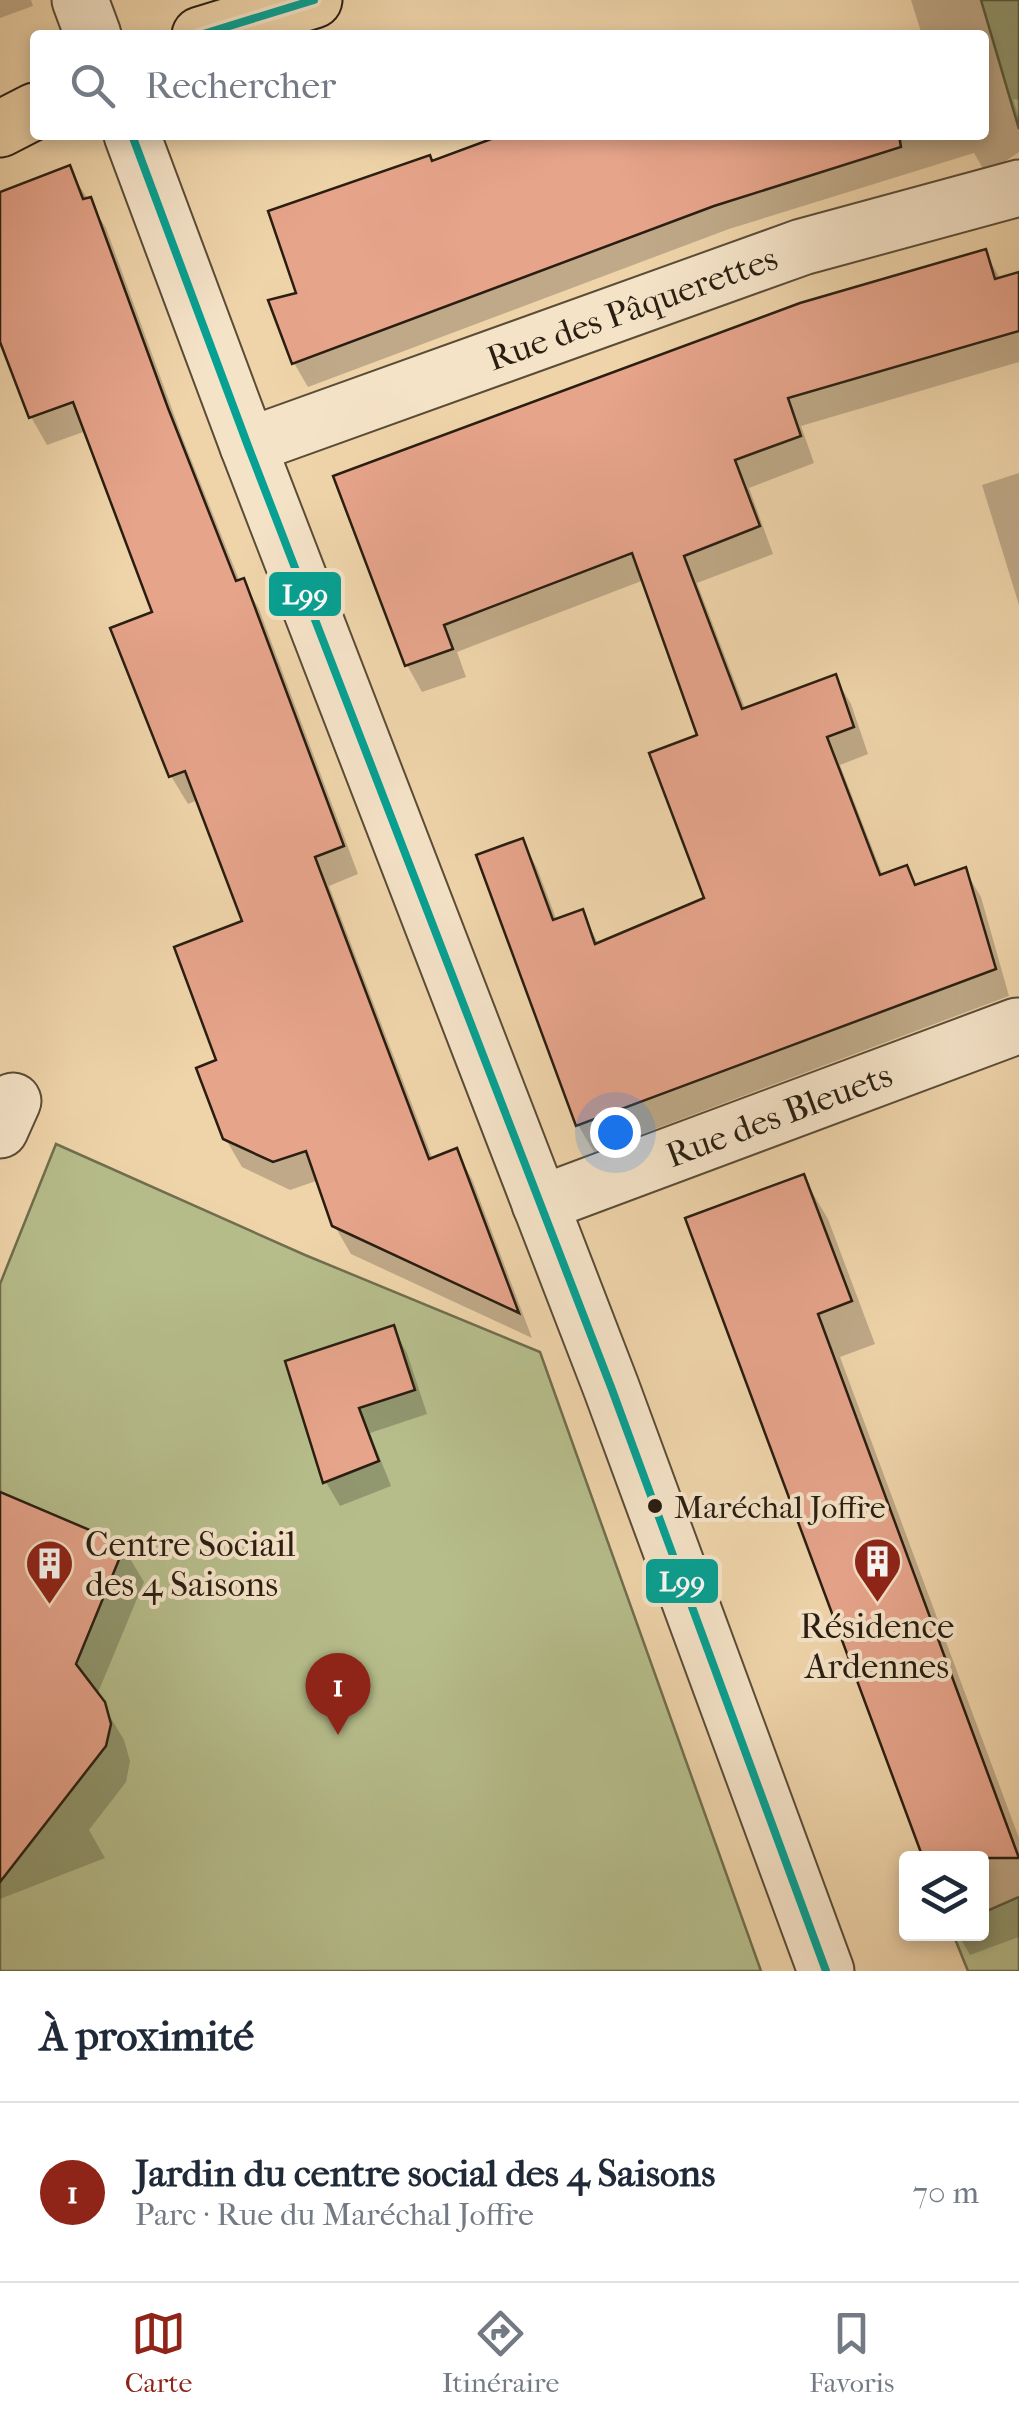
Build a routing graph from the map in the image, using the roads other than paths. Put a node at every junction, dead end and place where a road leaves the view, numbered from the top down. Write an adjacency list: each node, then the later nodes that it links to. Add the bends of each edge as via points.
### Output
1 (80, 0): 3 (street)
2 (314, 0): 4 (main road)
3 (92, 30)
4 (216, 30)
5 (30, 81): 6 (main road)
6 (0, 88)
7 (30, 114): 8 (main road)
8 (0, 129)
9 (134, 140): 11 (street)
10 (1019, 188): 11 (street, Rue des Pâquerettes, via 802,247)
11 (248, 446): 13 (street)
12 (1018, 1026): 13 (street, Rue des Bleuets)
13 (540, 1204): 14 (street)
14 (826, 1971)

